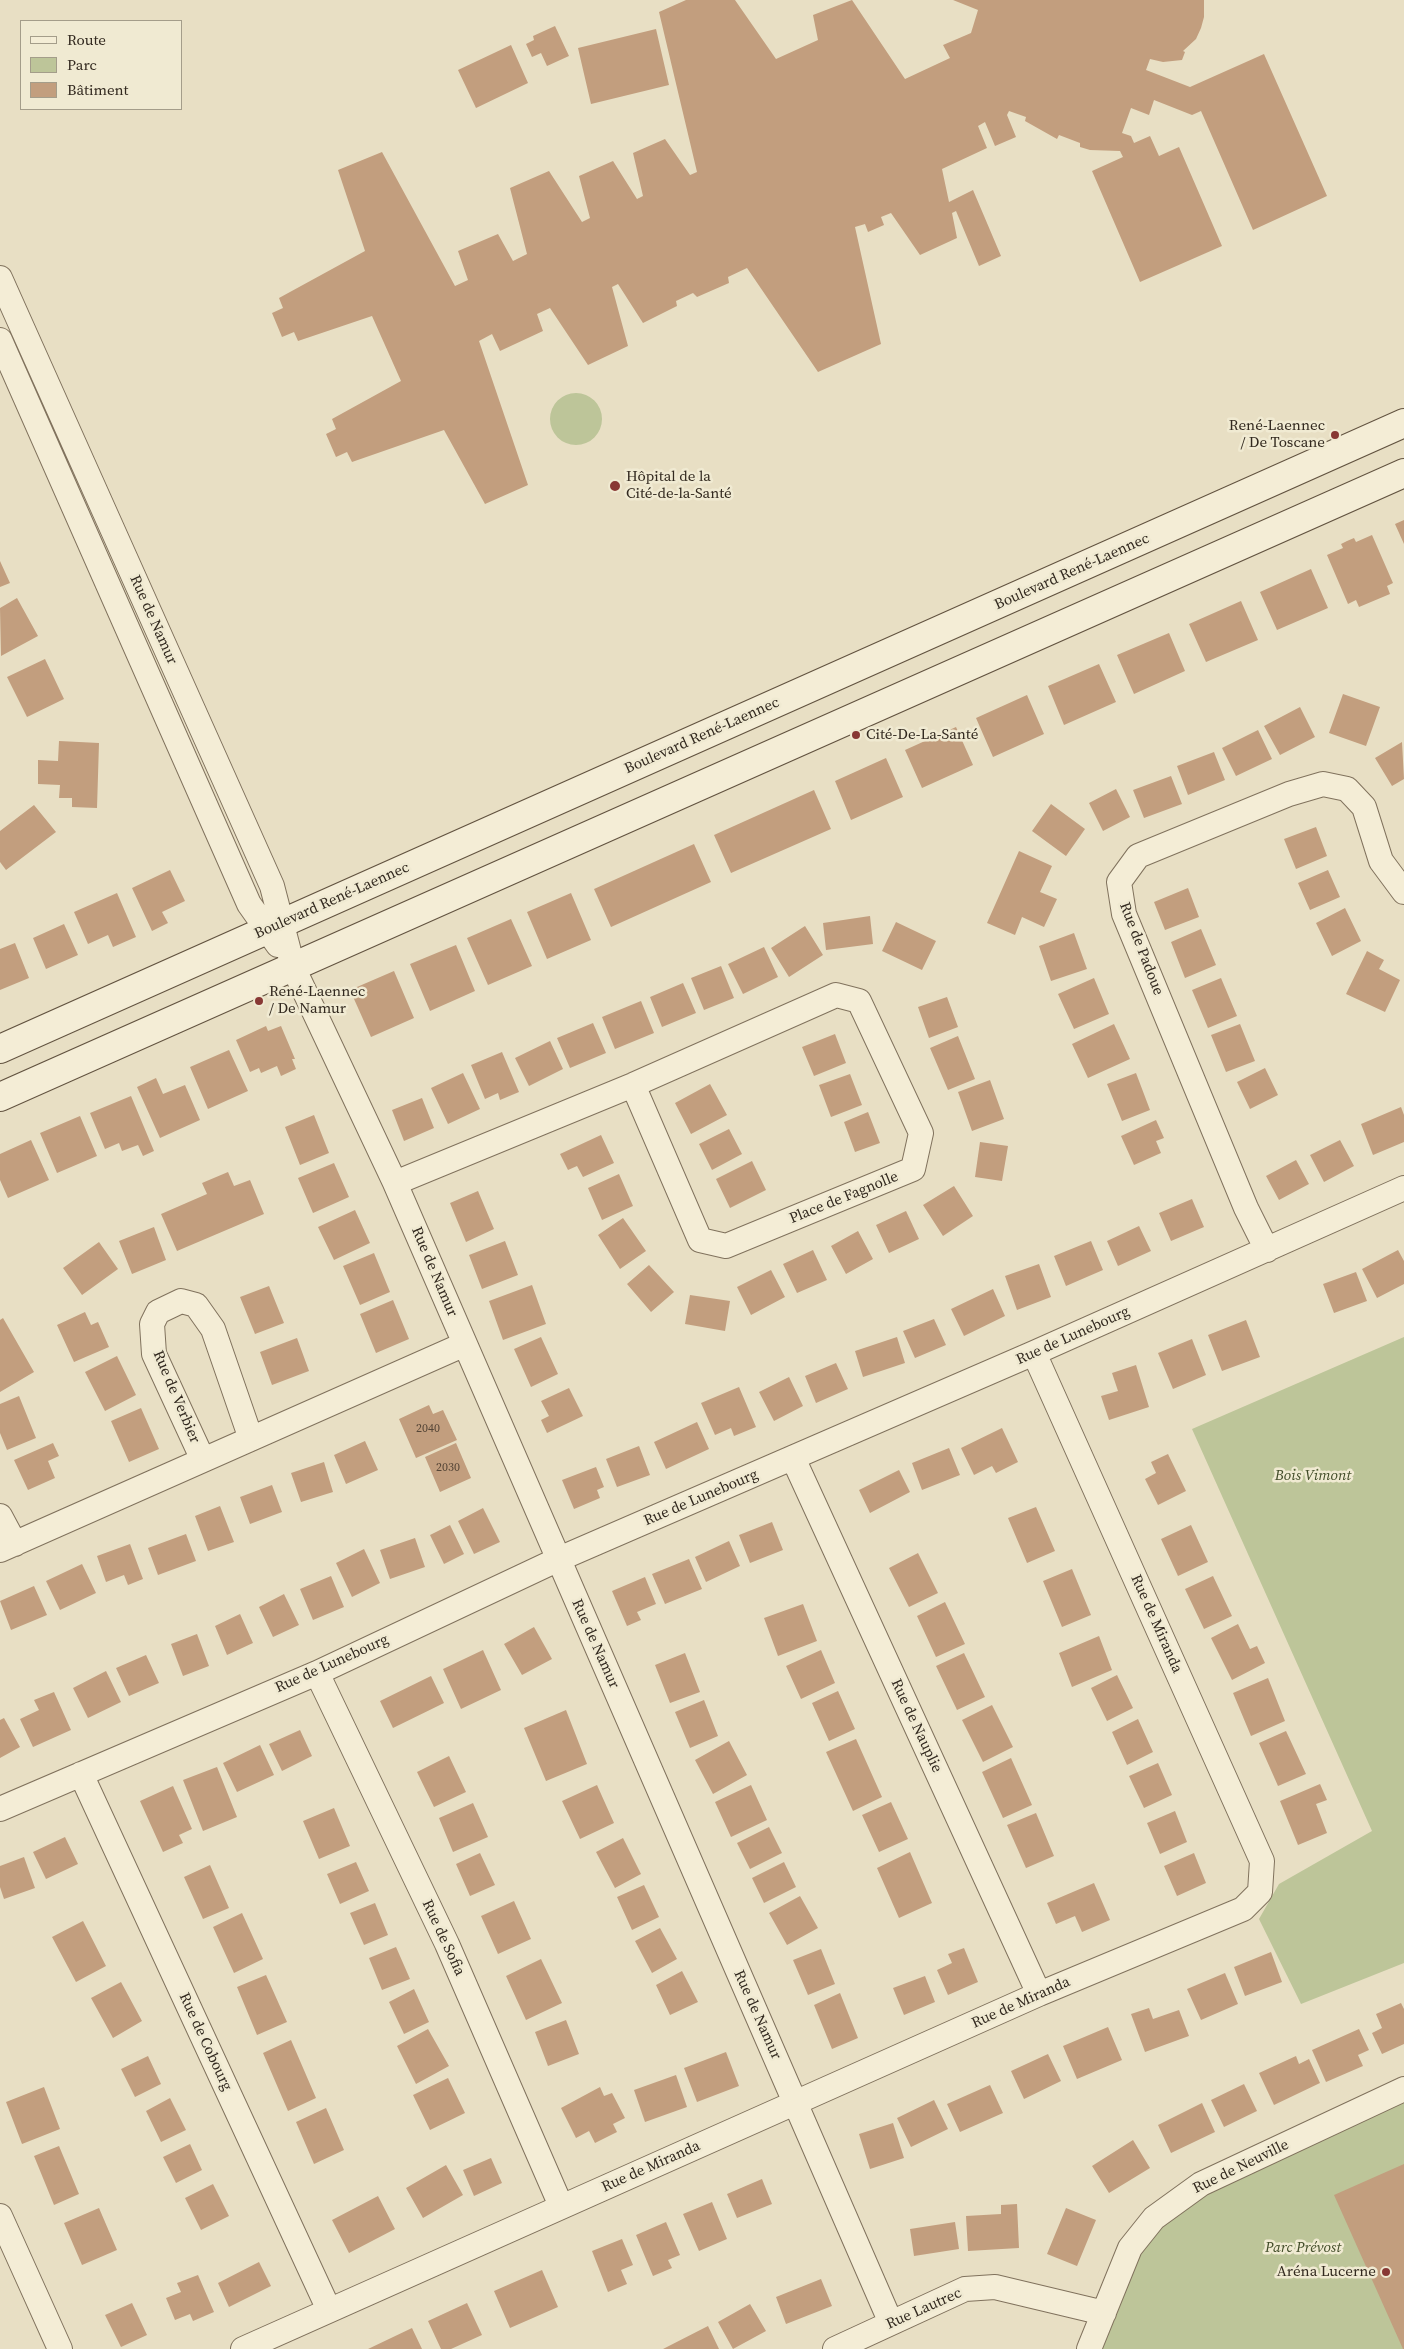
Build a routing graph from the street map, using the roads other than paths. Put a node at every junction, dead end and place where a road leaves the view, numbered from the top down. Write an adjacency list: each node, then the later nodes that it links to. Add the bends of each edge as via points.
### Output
1 (0, 278): 6 (street, Rue de Namur, via 272,886)
2 (0, 340): 6 (street, Rue de Namur, via 249,904)
3 (1404, 423): 6 (street, Boulevard René-Laennec)
4 (1404, 472): 7 (street)
5 (1404, 892): 13 (street, Rue de Padoue, via 1381,861 1364,807 1347,789 1323,784 1289,794 1138,856 1119,882 1124,914 1246,1208)
6 (275, 926): 7 (street, Rue de Namur); 8 (street, Boulevard René-Laennec)
7 (293, 967): 10 (street); 11 (street, Rue de Namur)
8 (0, 1049)
9 (633, 1085): 9 (street, Place de Fagnolle, via 836,996 859,1001 921,1132 913,1169 726,1246 700,1240); 11 (street, Place de Fagnolle)
10 (0, 1098)
11 (395, 1183): 14 (street, Rue de Namur)
12 (1404, 1188): 13 (street, Rue de Lunebourg)
13 (1267, 1250): 15 (street, Rue de Lunebourg)
14 (465, 1344): 16 (street, Rue de Verbier); 21 (street, Rue de Namur)
15 (1034, 1353): 17 (street, Rue de Lunebourg); 25 (street, Rue de Miranda, via 1262,1862 1260,1892 1243,1909)
16 (251, 1439): 18 (street, Rue de Verbier); 18 (street, Rue de Verbier, via 213,1329 196,1305 181,1301 158,1312 152,1324 154,1354)
17 (793, 1458): 21 (street, Rue de Lunebourg); 25 (street, Rue de Nauplie)
18 (204, 1460): 20 (street, Rue de Verbier)
19 (0, 1516): 20 (street, Rue de Verbier)
20 (7, 1547)
21 (559, 1559): 22 (street, Rue de Lunebourg); 27 (street, Rue de Namur)
22 (316, 1673): 23 (street, Rue de Lunebourg); 28 (street, Rue de Sofia, via 447,1944)
23 (81, 1774): 24 (street, Rue de Lunebourg); 30 (street, Rue de Cobourg)
24 (0, 1809)
25 (1039, 1994): 27 (street, Rue de Miranda)
26 (1404, 2089): 31 (street, Rue de Neuville, via 1201,2184 1154,2218 1130,2248)
27 (795, 2103): 28 (street, Rue de Miranda); 32 (street, Rue de Namur)
28 (561, 2206): 30 (street, Rue de Miranda)
29 (0, 2216): 33 (street)
30 (329, 2310): 34 (street, Rue de Miranda)
31 (1104, 2313): 32 (street, Rue Lautrec, via 995,2287 965,2289); 36 (street, Rue de Neuville)
32 (891, 2323): 35 (street, Rue Lautrec)
33 (60, 2349)
34 (243, 2349)
35 (835, 2349)
36 (1090, 2349)

